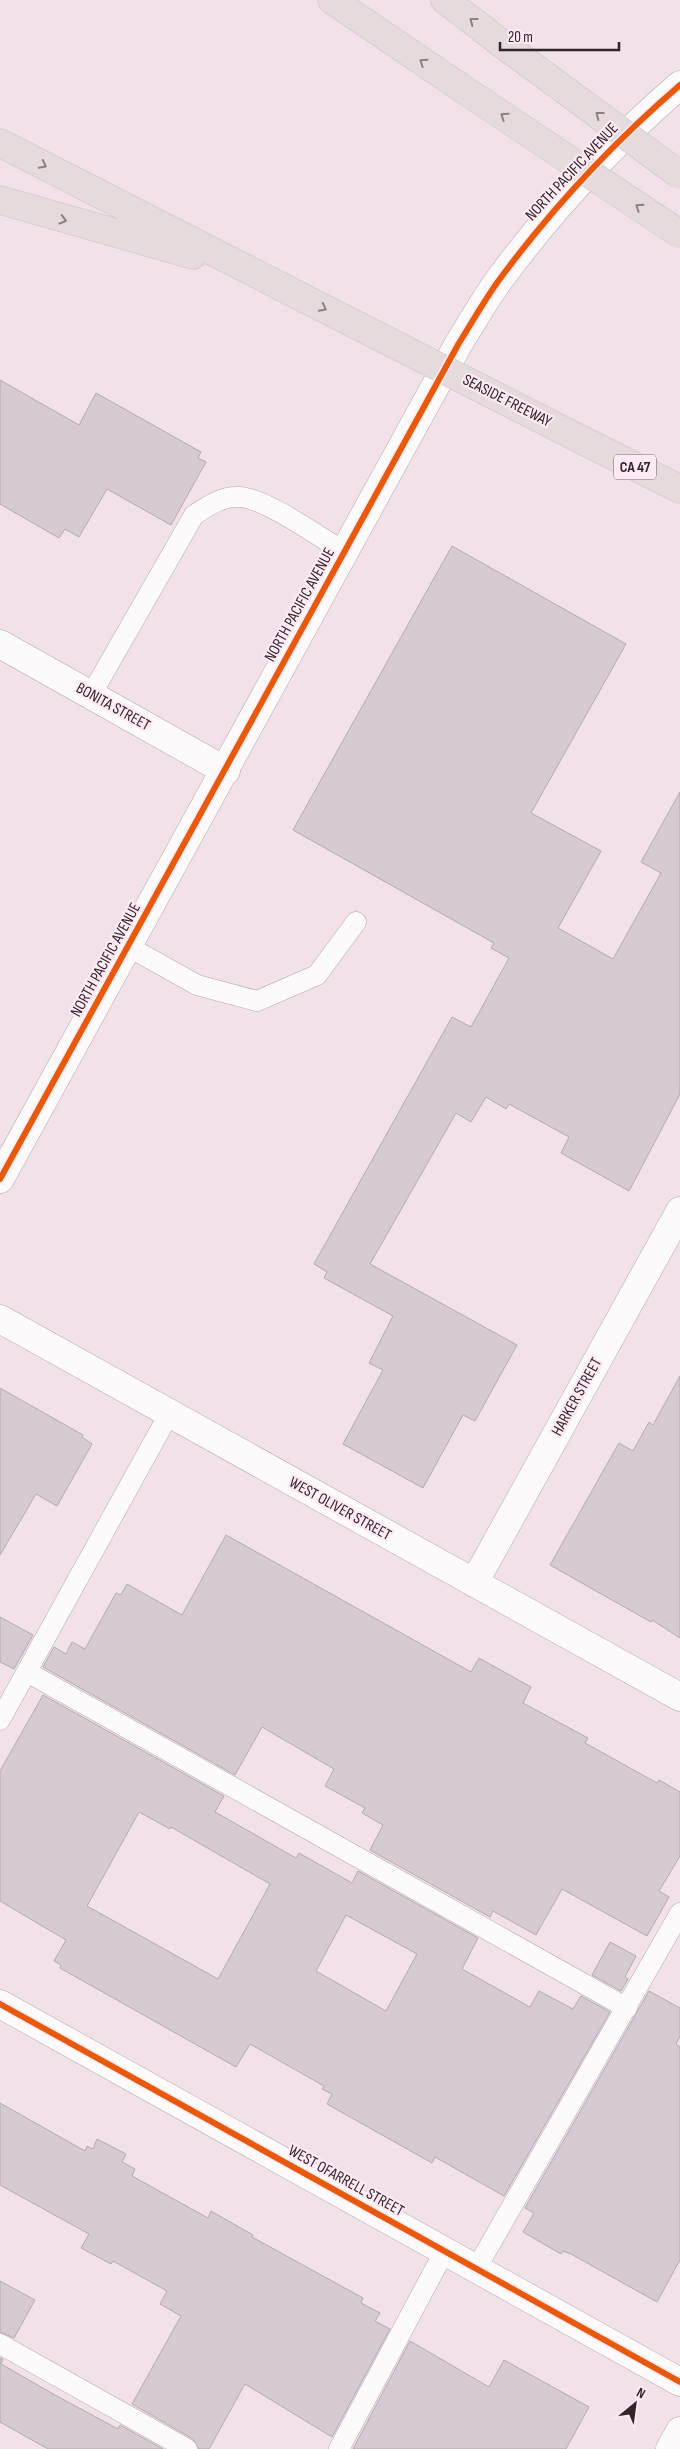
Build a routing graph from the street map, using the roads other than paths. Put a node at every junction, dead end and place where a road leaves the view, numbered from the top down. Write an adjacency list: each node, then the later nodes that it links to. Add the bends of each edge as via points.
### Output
1 (332, 0): 7 (highway, one-way to 1, bridge)
2 (445, 0): 5 (highway, one-way to 2, bridge)
3 (680, 85): 10 (street, NORTH PACIFIC AVENUE, via 644,116 554,208 501,277 459,343)
4 (0, 143): 8 (highway, one-way to 8)
5 (680, 175)
6 (0, 200): 8 (highway, one-way to 8)
7 (680, 234)
8 (247, 269): 9 (highway, SEASIDE FREEWAY / CA 47, one-way to 9, bridge)
9 (680, 490)
10 (345, 552): 12 (lane, via 265,504 240,497 216,501 194,515); 13 (street, NORTH PACIFIC AVENUE)
11 (0, 644): 12 (street, BONITA STREET)
12 (91, 695): 13 (street, BONITA STREET)
13 (226, 770): 15 (street, NORTH PACIFIC AVENUE)
14 (356, 922): 15 (lane, via 317,975 257,1001 198,984)
15 (129, 947): 16 (street, NORTH PACIFIC AVENUE)
16 (0, 1179)
17 (680, 1211): 20 (street, HARKER STREET)
18 (0, 1319): 19 (street, WEST OLIVER STREET)
19 (169, 1414): 20 (street, WEST OLIVER STREET); 21 (lane)
20 (474, 1582): 22 (street, WEST OLIVER STREET)
21 (27, 1672): 23 (lane); 26 (lane)
22 (680, 1697)
23 (0, 1720)
24 (680, 1913): 26 (lane)
25 (0, 2004): 27 (street, WEST OFARRELL STREET)
26 (627, 2008): 28 (lane)
27 (444, 2252): 28 (street, WEST OFARRELL STREET); 33 (lane)
28 (476, 2269): 30 (street, WEST OFARRELL STREET)
29 (0, 2344): 32 (lane)
30 (680, 2382)
31 (680, 2431): 34 (street)
32 (187, 2449)
33 (339, 2449)
34 (670, 2449)

